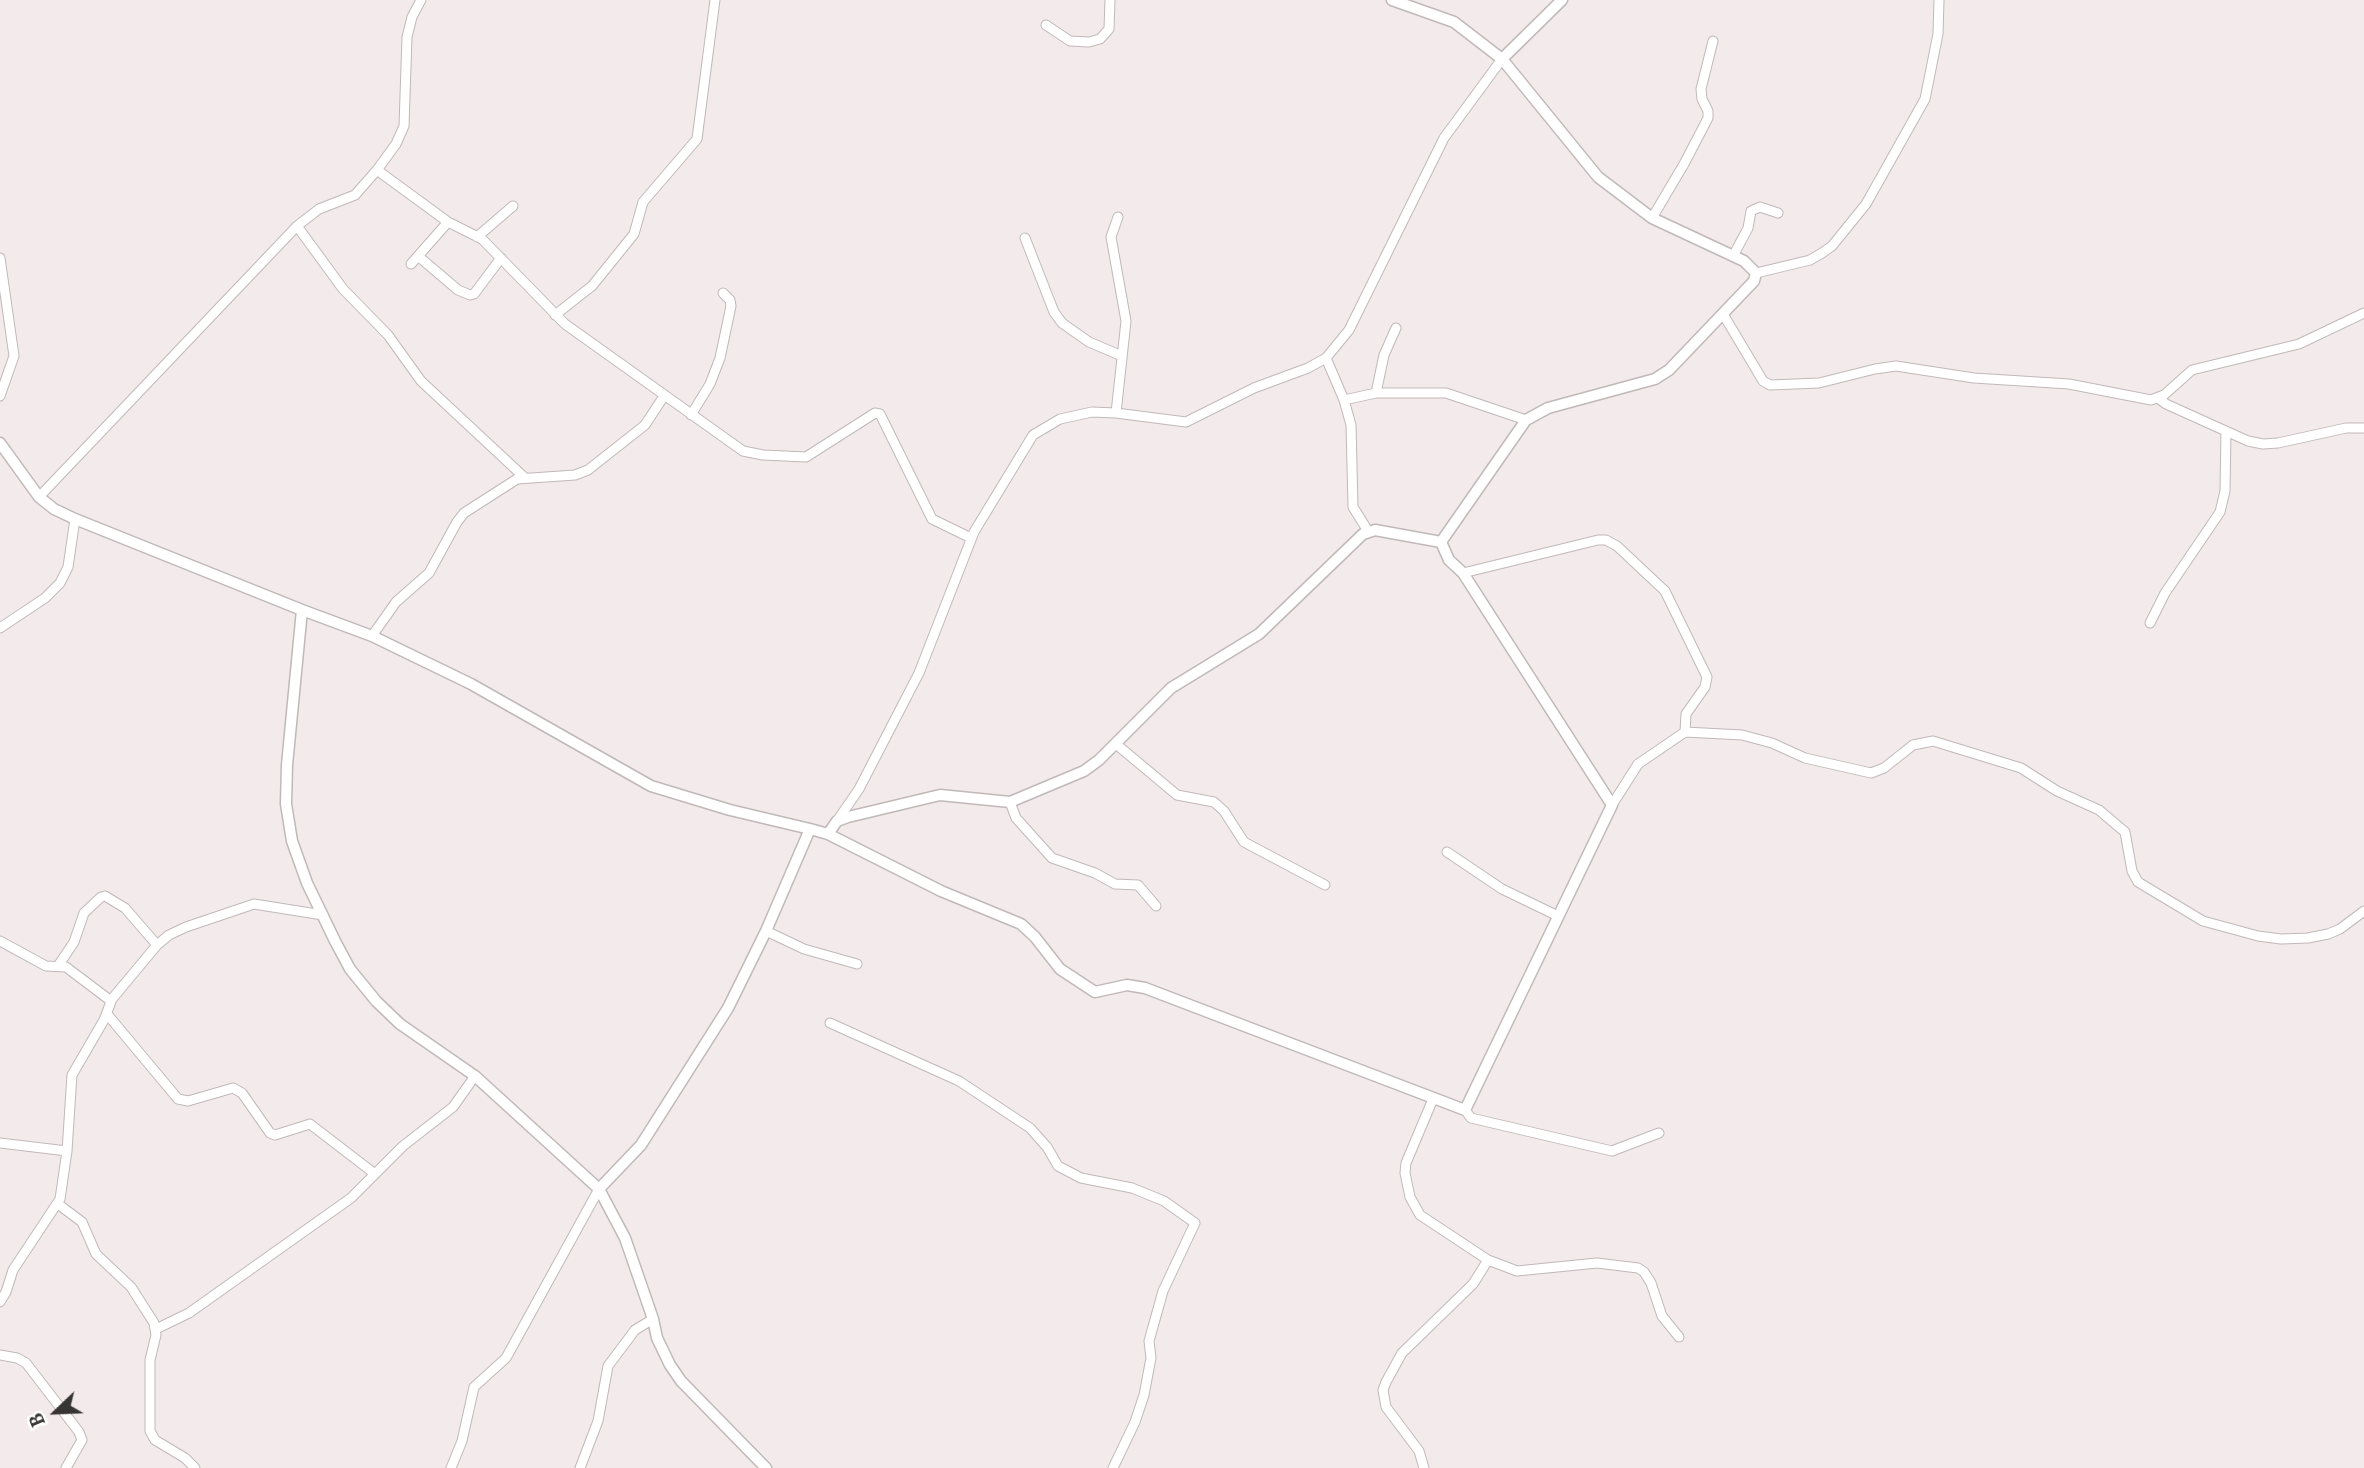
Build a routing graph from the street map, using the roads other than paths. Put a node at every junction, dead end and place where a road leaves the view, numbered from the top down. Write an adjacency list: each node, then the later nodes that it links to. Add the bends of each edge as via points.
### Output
1 (421, 0): 10 (street, via 407,37 404,126)
2 (715, 0): 28 (street, via 695,143 643,202 634,234 592,286)
3 (1110, 0): 7 (street, via 1109,29 1100,40 1070,41)
4 (1392, 0): 9 (street, via 1454,22)
5 (1562, 0): 9 (street)
6 (1940, 0): 24 (street, via 1926,99 1866,204 1822,253)
7 (1045, 25)
8 (1713, 41): 14 (street, via 1701,89 1708,118)
9 (1502, 59): 14 (street, via 1598,177); 31 (street, via 1444,138 1349,330)
10 (377, 170): 15 (street); 16 (street, via 355,195 319,209)
11 (513, 206): 17 (street)
12 (1778, 213): 20 (street, via 1760,207 1751,211 1748,228)
13 (1118, 217): 30 (street, via 1111,237 1126,312)
14 (1652, 218): 20 (street)
15 (448, 222): 17 (street); 19 (street)
16 (297, 226): 43 (street, via 421,381); 44 (street)
17 (477, 237): 22 (street)
18 (1025, 238): 30 (street, via 1062,323 1089,342)
19 (418, 256): 22 (street, via 457,290 470,295); 23 (street)
20 (1733, 256): 24 (street)
21 (0, 258): 33 (street, via 14,356)
22 (501, 258): 28 (street)
23 (411, 264)
24 (1756, 273): 27 (street)
25 (723, 293): 38 (street, via 731,306 720,358)
26 (2364, 313): 35 (street, via 2299,344 2192,370)
27 (1723, 314): 35 (street, via 1763,381 1770,385 1819,383 1896,366); 39 (street, via 1682,359 1655,379 1548,408)
28 (555, 315): 34 (street)
29 (1396, 328): 32 (street, via 1384,355)
30 (1122, 356): 37 (street)
31 (1326, 358): 36 (street); 37 (street, via 1186,422)
32 (1376, 393): 36 (street); 39 (street, via 1446,393)
33 (0, 396)
34 (664, 396): 38 (street); 43 (street, via 645,425 582,474)
35 (2158, 398): 41 (street)
36 (1345, 400): 46 (street, via 1353,439 1353,507)
37 (1116, 413): 47 (street, via 1072,415 1033,435)
38 (691, 415): 47 (street, via 743,451 801,458 880,414 932,519)
39 (1526, 419): 48 (street)
40 (2364, 428): 41 (street, via 2278,443 2248,441)
41 (2226, 431): 51 (street, via 2220,512)
42 (0, 443): 44 (street)
43 (524, 477): 53 (street, via 460,517 429,573 396,602)
44 (39, 498): 45 (street)
45 (75, 519): 50 (street); 52 (street, via 68,567 60,583)
46 (1368, 531): 48 (street); 55 (street, via 1259,634 1171,688)
47 (971, 538): 58 (street, via 919,673 859,789)
48 (1441, 542): 49 (street)
49 (1463, 573): 54 (street, via 1598,540 1618,546 1665,591 1707,677 1686,714); 57 (street)
50 (302, 610): 53 (street); 65 (street, via 286,804 292,841)
51 (2150, 623)
52 (0, 628)
53 (372, 636): 59 (street, via 471,684 650,786)
54 (1685, 732): 57 (street, via 1644,758); 64 (street, via 1742,735 1805,758 1871,773 1913,744 1943,743 2021,768 2099,810 2125,832 2138,882 2203,921 2258,936 2308,938 2340,929)
55 (1116, 744): 56 (street, via 1084,771); 62 (street, via 1177,795 1219,805 1244,842)
56 (1010, 802): 58 (street, via 940,794); 63 (street, via 1016,818 1052,858 1115,884 1138,885)
57 (1612, 805): 66 (street)
58 (837, 821): 60 (street)
59 (810, 829): 60 (street); 67 (street)
60 (828, 834): 76 (street, via 941,891 1021,924 1060,969 1095,992 1127,985 1145,988)
61 (1447, 852): 66 (street, via 1502,889)
62 (1325, 885)
63 (1156, 906)
64 (2364, 911)
65 (323, 915): 69 (street, via 254,904 179,930); 75 (street, via 351,969 376,1001 400,1024)
66 (1558, 916): 77 (street)
67 (766, 931): 70 (street, via 804,949); 82 (street, via 728,1008 642,1145)
68 (0, 942): 71 (street, via 46,966)
69 (157, 946): 71 (street, via 125,908 105,896 85,913); 72 (street)
70 (857, 964)
71 (58, 966): 72 (street, via 66,967)
72 (111, 1002): 73 (street)
73 (107, 1014): 80 (street, via 72,1075); 81 (street, via 178,1100 233,1088 242,1093 270,1133 310,1124)
74 (830, 1023): 95 (street, via 958,1081 1030,1128 1058,1166 1081,1178 1132,1188 1164,1201 1195,1223 1163,1291 1149,1341 1151,1358 1144,1395)
75 (475, 1076): 81 (street, via 453,1107); 82 (street)
76 (1433, 1099): 77 (street); 84 (street, via 1406,1163 1410,1197 1420,1215)
77 (1465, 1110): 78 (street, via 1471,1118 1612,1151)
78 (1659, 1133)
79 (0, 1143): 80 (street)
80 (67, 1151): 83 (street)
81 (375, 1174): 87 (street, via 351,1198 194,1310)
82 (599, 1189): 86 (street, via 625,1238); 92 (street, via 506,1358 474,1387)
83 (58, 1204): 85 (street, via 13,1270); 87 (street, via 82,1222 96,1254 131,1287)
84 (1488, 1260): 88 (street, via 1522,1271 1597,1263 1638,1268 1651,1283 1662,1316); 96 (street, via 1473,1284 1402,1353 1383,1390 1390,1414 1419,1451)
85 (0, 1302)
86 (653, 1319): 93 (street, via 635,1330 608,1366 599,1417); 94 (street, via 662,1351 681,1381)
87 (156, 1329): 91 (street, via 150,1360 149,1432)
88 (1679, 1337)
89 (0, 1354): 90 (street, via 26,1363 79,1432 82,1440)
90 (66, 1468)
91 (195, 1468)
92 (451, 1468)
93 (580, 1468)
94 (766, 1468)
95 (1113, 1468)
96 (1423, 1468)

